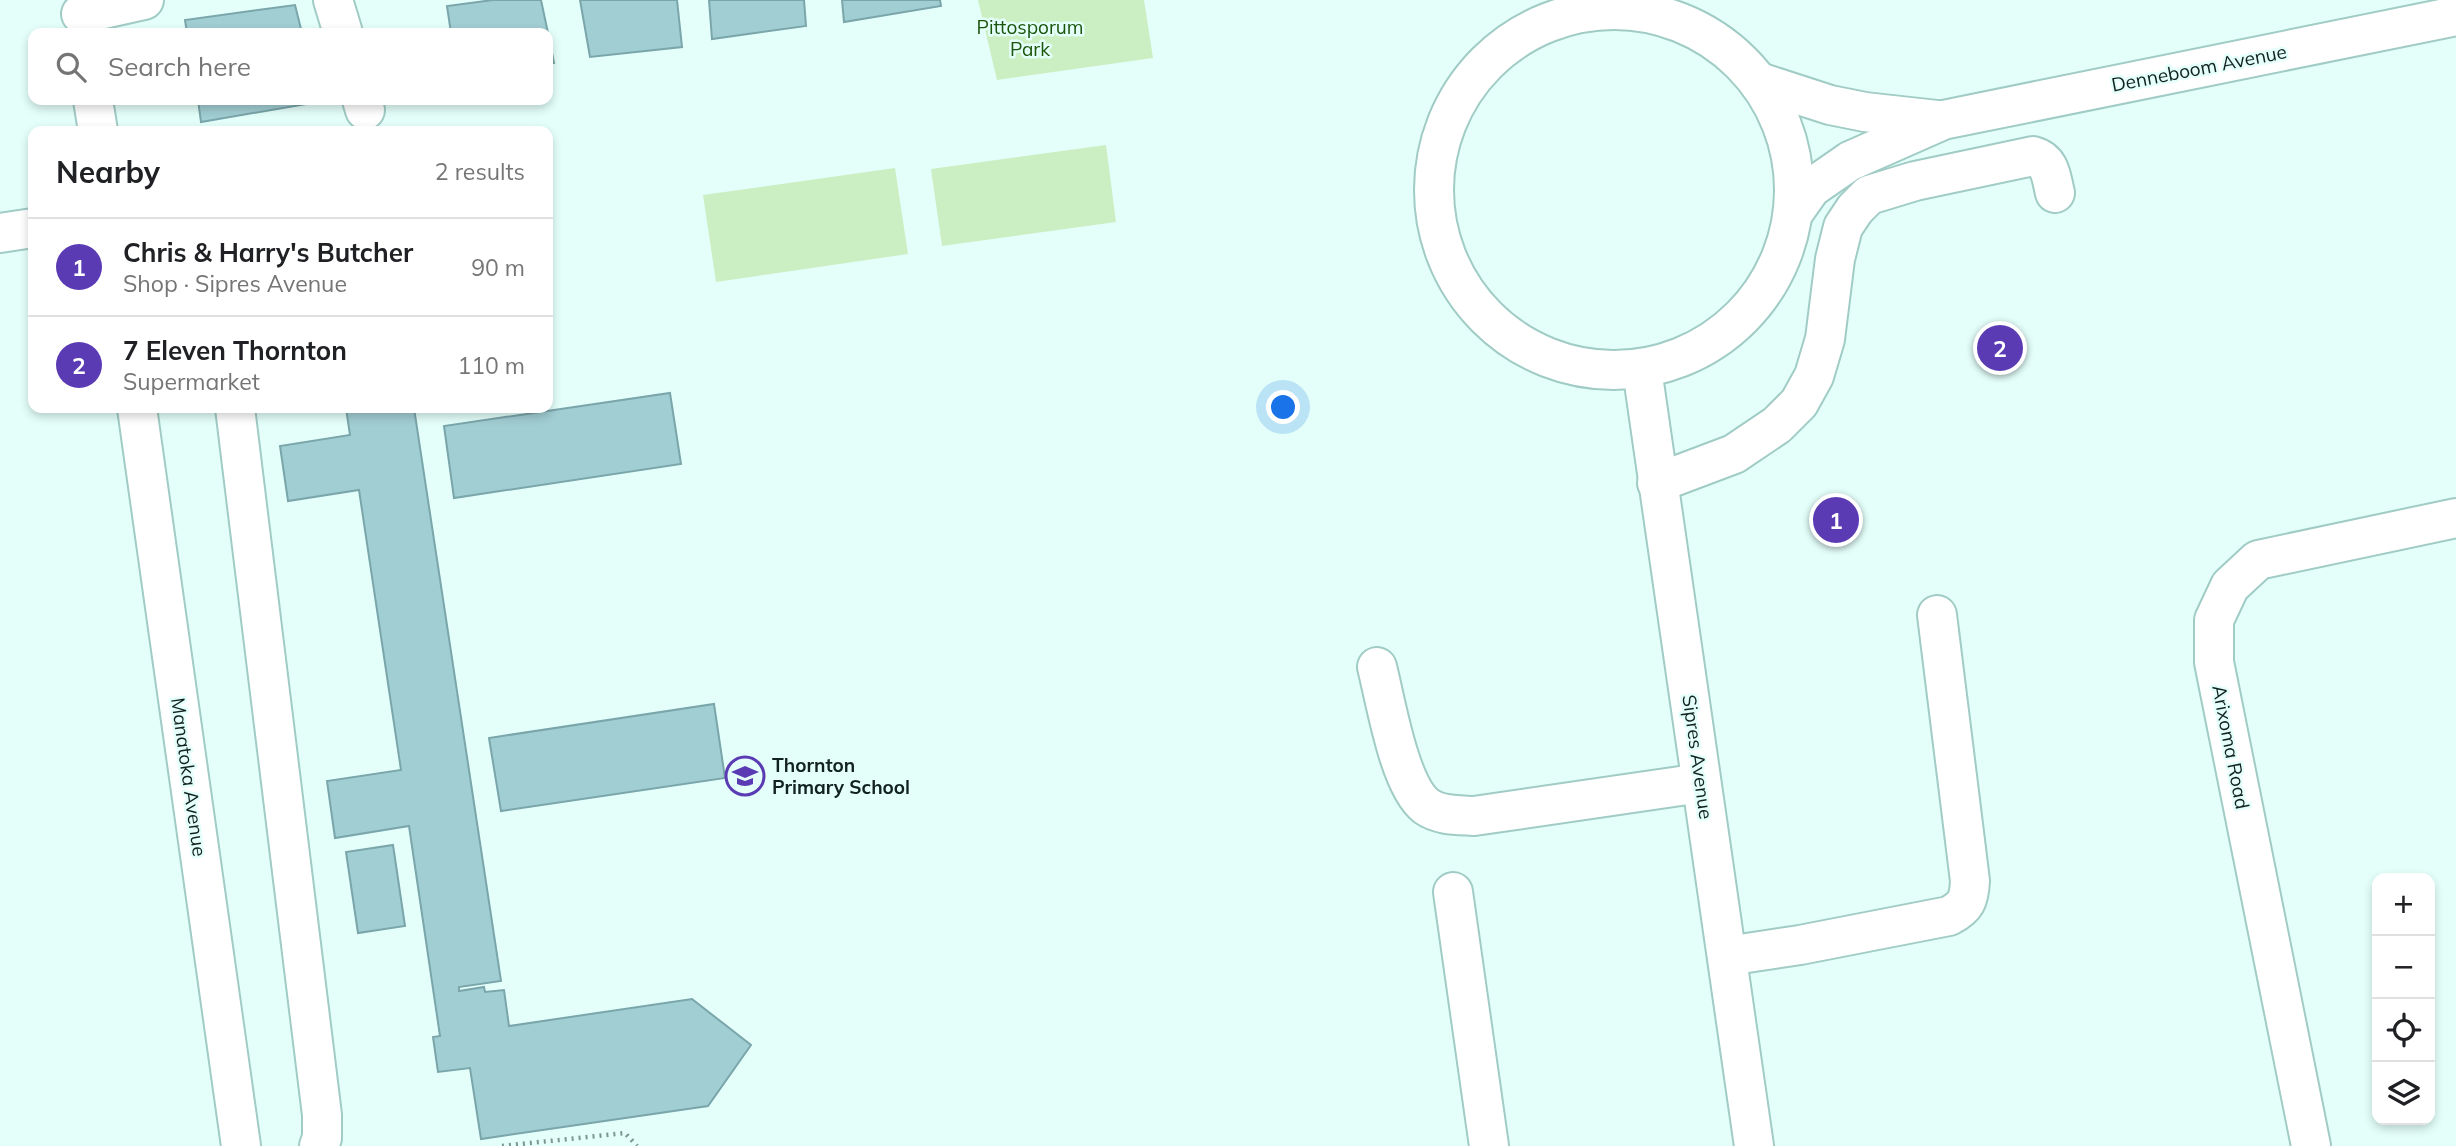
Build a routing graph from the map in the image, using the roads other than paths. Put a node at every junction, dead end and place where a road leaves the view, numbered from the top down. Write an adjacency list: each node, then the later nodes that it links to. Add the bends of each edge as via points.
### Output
1 (144, 0): 4 (street)
2 (333, 0): 6 (street)
3 (1569, 7): 7 (street, via 1631,10 1689,26 1716,41); 15 (street, via 1497,51 1469,81 1448,117 1438,148 1433,212 1452,273 1491,324 1546,357 1609,371)
4 (81, 16)
5 (2456, 16): 9 (street, Denneboom Avenue)
6 (341, 28)
7 (1759, 82): 9 (street, Denneboom Avenue, via 1830,105); 12 (street, via 1777,111 1789,144)
8 (94, 105): 10 (street)
9 (1943, 120): 12 (street, Denneboom Avenue, via 1850,161 1811,188)
10 (97, 126)
11 (2054, 193): 18 (street, via 2049,166 2033,156 1869,195 1843,227 1825,339 1814,376 1799,403 1777,425 1734,454)
12 (1794, 212): 15 (street, via 1777,269 1737,323 1709,344)
13 (28, 230): 14 (street)
14 (0, 233)
15 (1642, 369): 18 (street, Sipres Avenue)
16 (138, 413): 25 (street, Manatoka Avenue)
17 (236, 413): 26 (street, via 322,1115)
18 (1657, 483): 22 (street, Sipres Avenue)
19 (2456, 518): 29 (street, Arixoma Road, via 2258,560 2230,586 2214,620 2214,662)
20 (1937, 615): 24 (street, via 1969,898 1949,916)
21 (1377, 667): 22 (street, via 1412,789 1427,806 1449,815 1474,816)
22 (1701, 783): 24 (street, Sipres Avenue)
23 (1453, 891): 27 (street)
24 (1727, 956): 28 (street, Sipres Avenue)
25 (241, 1146)
26 (319, 1146)
27 (1489, 1146)
28 (1754, 1146)
29 (2311, 1146)

